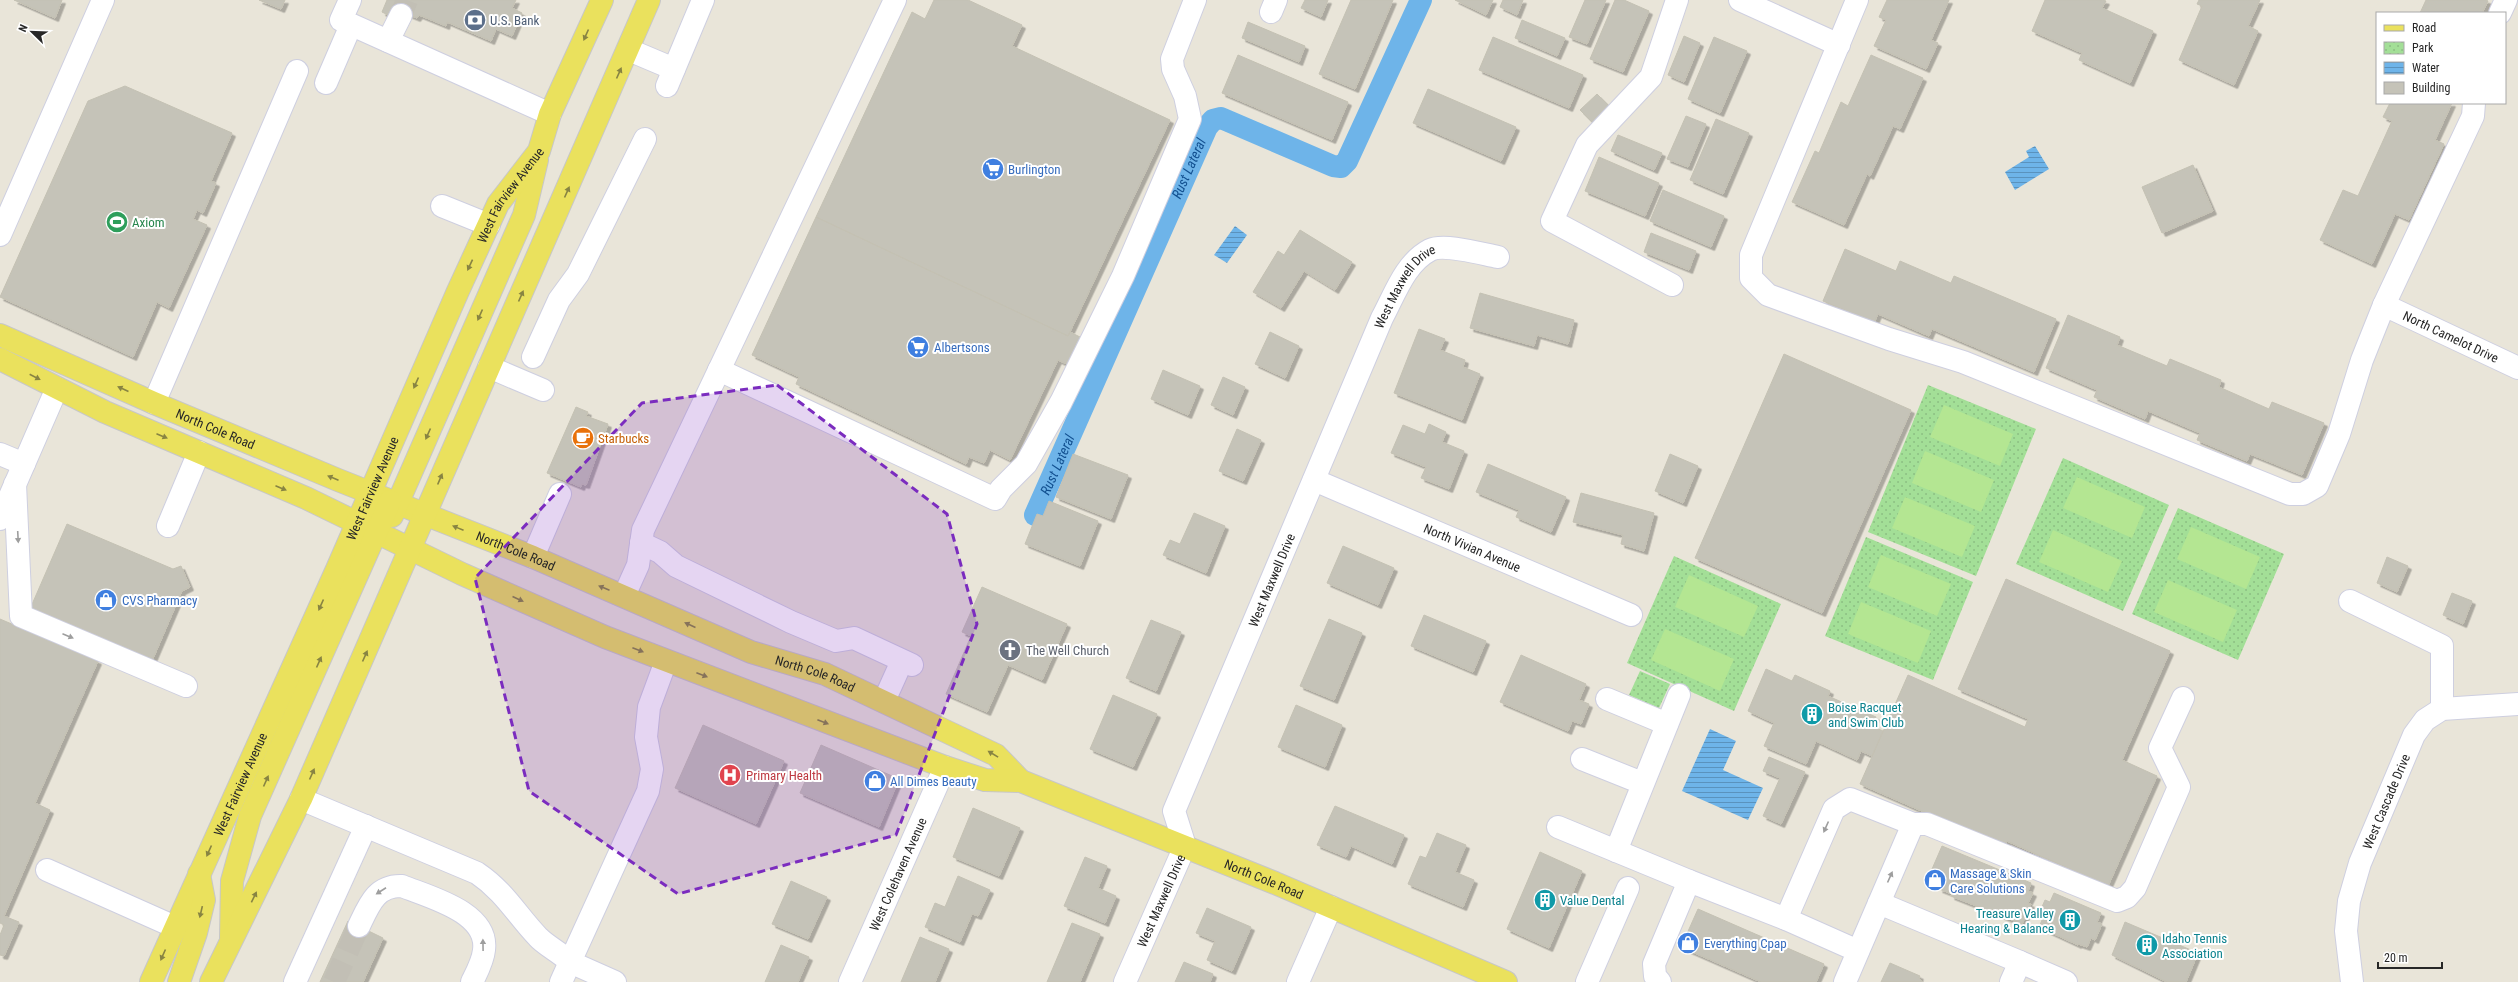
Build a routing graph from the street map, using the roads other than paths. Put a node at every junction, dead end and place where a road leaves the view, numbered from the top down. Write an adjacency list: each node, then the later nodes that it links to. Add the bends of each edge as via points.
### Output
1 (103, 0): 26 (street)
2 (350, 0): 14 (street, via 341,20)
3 (602, 0): 21 (main road, West Fairview Avenue, one-way to 21)
4 (649, 0): 17 (main road)
5 (703, 0): 17 (street, via 671,77)
6 (895, 0): 35 (street)
7 (1196, 0): 35 (street, via 1172,59 1190,118 1123,276 1061,402 1026,464 1001,489 995,499)
8 (1677, 0): 28 (street, via 1651,77 1587,145 1552,221)
9 (1740, 0): 16 (street)
10 (1857, 0): 16 (street)
11 (2506, 0): 12 (street)
12 (2500, 12)
13 (401, 15): 15 (street)
14 (352, 25): 15 (street); 19 (street)
15 (388, 41): 21 (street)
16 (1839, 45): 29 (street, via 1751,255 1751,278 1768,295 1889,339 1963,362 2290,494 2303,494 2317,486)
17 (629, 50): 33 (main road, one-way to 17)
18 (297, 71): 38 (street)
19 (326, 83)
20 (2474, 104): 29 (street, via 2473,116)
21 (550, 114): 23 (main road, West Fairview Avenue)
22 (645, 139): 31 (street, via 578,274 559,300)
23 (539, 151): 25 (main road, West Fairview Avenue, via 498,204); 46 (main road, one-way to 46, via 524,215)
24 (442, 206): 25 (street)
25 (489, 225): 44 (main road, West Fairview Avenue, one-way to 44)
26 (0, 235)
27 (1498, 257): 42 (street, West Maxwell Drive, via 1452,249 1431,250 1406,271 1382,318)
28 (1672, 285)
29 (2384, 305): 34 (street, North Camelot Drive)
30 (0, 335): 38 (main road, North Cole Road, one-way to 30)
31 (533, 357)
32 (0, 359): 36 (main road, North Cole Road, one-way to 36)
33 (489, 368): 37 (street); 47 (main road, one-way to 33)
34 (2518, 368)
35 (719, 370): 52 (street, via 643,530)
36 (57, 388): 39 (main road, North Cole Road, one-way to 39, via 105,412); 41 (street)
37 (543, 390)
38 (154, 404): 44 (main road, North Cole Road, one-way to 38)
39 (199, 452): 49 (main road, North Cole Road, one-way to 49); 50 (street)
40 (0, 454): 41 (street)
41 (24, 464): 43 (street)
42 (1314, 480): 57 (street, North Vivian Avenue); 75 (street, West Maxwell Drive, via 1174,812)
43 (15, 484): 48 (street); 59 (street, one-way to 59, via 22,616)
44 (369, 492): 46 (main road, North Cole Road); 49 (main road, West Fairview Avenue)
45 (560, 494): 54 (street)
46 (394, 502): 47 (main road, North Cole Road); 51 (main road)
47 (425, 515): 53 (main road); 54 (main road, North Cole Road, one-way to 47)
48 (0, 519)
49 (356, 523): 51 (main road, North Cole Road); 78 (main road, West Fairview Avenue, one-way to 78)
50 (168, 526)
51 (380, 534): 53 (main road, North Cole Road); 86 (main road, one-way to 51, via 232,881 250,816)
52 (641, 543): 55 (street, via 638,565); 63 (street, via 660,552 676,566 791,622 836,641 854,638 907,663)
53 (411, 549): 58 (main road, North Cole Road, one-way to 58, via 605,637); 71 (main road, one-way to 53)
54 (533, 557): 55 (main road, North Cole Road, one-way to 54)
55 (624, 596): 63 (main road, North Cole Road, one-way to 55, via 825,674 751,652)
56 (2350, 601): 65 (street, via 2442,646)
57 (1631, 615)
58 (666, 660): 68 (main road, North Cole Road, one-way to 68); 88 (street, via 649,707 646,737 652,769 648,791)
59 (186, 686)
60 (1679, 695): 66 (street)
61 (2183, 698): 72 (street, via 2160,748 2179,787 2135,888 2127,898 2117,901 1928,824)
62 (1607, 699): 66 (street)
63 (884, 701): 69 (main road, North Cole Road, one-way to 63, via 996,755)
64 (2518, 704): 65 (street, West Cascade Drive)
65 (2442, 709): 106 (street, West Cascade Drive, via 2425,720 2414,735 2360,863 2349,901 2346,931)
66 (1667, 724): 70 (street)
67 (1582, 758): 70 (street)
68 (946, 767): 69 (main road, North Cole Road, via 985,780); 97 (street, West Colehaven Avenue)
69 (1021, 781): 75 (main road, North Cole Road)
70 (1642, 783): 76 (street)
71 (301, 799): 73 (street); 86 (main road, one-way to 71)
72 (1914, 824): 81 (street, one-way to 72); 83 (street, one-way to 83, via 1850,799 1834,809)
73 (366, 826): 88 (street, via 477,873 496,886 539,939); 93 (street)
74 (1558, 827): 76 (street)
75 (1185, 846): 82 (main road, North Cole Road); 98 (street, West Maxwell Drive)
76 (1616, 851): 79 (street)
77 (47, 870): 85 (street)
78 (199, 874): 85 (main road, West Fairview Avenue); 91 (main road, one-way to 91, via 204,900)
79 (1689, 881): 83 (street); 102 (street, via 1654,964 1655,976)
80 (1628, 888): 101 (street)
81 (1879, 903): 87 (street); 89 (street)
82 (1331, 907): 99 (street); 100 (main road, North Cole Road)
83 (1786, 918): 87 (street)
84 (359, 926): 94 (street, one-way to 84, via 484,950 483,936 473,919 462,912 402,886 392,885 376,894)
85 (175, 927): 90 (main road, West Fairview Avenue, one-way to 90)
86 (231, 944): 92 (main road)
87 (1858, 951): 103 (street)
88 (570, 962): 95 (street); 96 (street)
89 (2020, 962): 104 (street); 105 (street)
90 (151, 982)
91 (179, 982)
92 (211, 982)
93 (295, 982)
94 (472, 982)
95 (561, 982)
96 (615, 982)
97 (850, 982)
98 (1125, 982)
99 (1298, 982)
100 (1506, 982)
101 (1587, 982)
102 (1660, 982)
103 (1844, 982)
104 (2011, 982)
105 (2066, 982)
106 (2352, 982)

